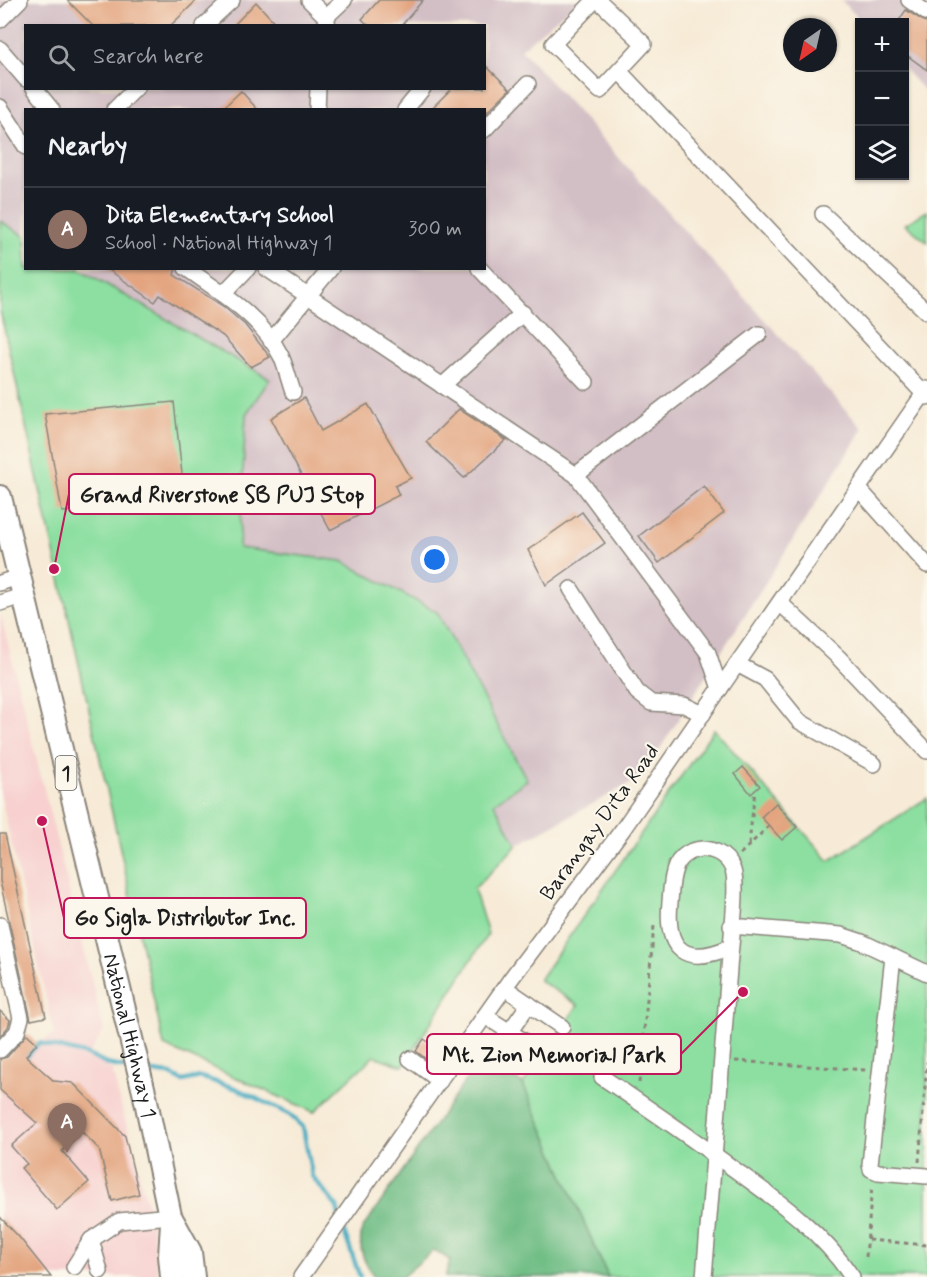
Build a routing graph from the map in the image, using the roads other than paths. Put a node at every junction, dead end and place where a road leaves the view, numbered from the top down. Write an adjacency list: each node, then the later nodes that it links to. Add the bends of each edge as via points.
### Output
1 (20, 0): 8 (street)
2 (232, 0): 10 (street)
3 (309, 0): 9 (street)
4 (344, 0): 9 (street)
5 (597, 0): 12 (street, via 644,44); 12 (street, via 553,44 600,91)
6 (909, 0): 7 (street)
7 (927, 13)
8 (0, 20)
9 (327, 21)
10 (206, 24)
11 (0, 49): 13 (street)
12 (619, 71): 41 (street)
13 (24, 77)
14 (528, 84): 24 (street)
15 (36, 90): 20 (street)
16 (134, 90): 21 (street)
17 (318, 90): 22 (street)
18 (421, 90): 23 (street)
19 (0, 107): 25 (street)
20 (50, 108)
21 (116, 108)
22 (317, 108)
23 (407, 108)
24 (486, 128)
25 (24, 144)
26 (823, 214): 34 (street)
27 (189, 270): 32 (street)
28 (246, 270): 32 (street)
29 (269, 270): 33 (street)
30 (329, 270): 33 (street)
31 (480, 270): 35 (street)
32 (224, 294): 37 (street, via 260,325)
33 (308, 297): 37 (street); 39 (street)
34 (927, 312)
35 (523, 313): 38 (street); 39 (street)
36 (759, 334): 42 (street)
37 (271, 341): 40 (street)
38 (586, 382)
39 (442, 386): 42 (street)
40 (293, 392)
41 (926, 393): 43 (street, Barangay Dita Road)
42 (576, 475): 51 (street, via 708,653)
43 (859, 489): 45 (street); 49 (street, Barangay Dita Road)
44 (0, 497): 46 (highway, National Highway 1 / 1)
45 (927, 565)
46 (14, 585): 48 (street); 73 (highway, National Highway 1 / 1, via 145,1096)
47 (571, 589): 52 (street, via 637,692 651,703 684,705)
48 (0, 603)
49 (780, 603): 50 (street, Barangay Dita Road); 53 (street, via 838,657)
50 (737, 664): 51 (street, Barangay Dita Road); 54 (street, via 765,679 799,721)
51 (720, 689): 52 (street, Barangay Dita Road)
52 (703, 714): 61 (street, Barangay Dita Road)
53 (927, 751)
54 (874, 764)
55 (0, 925): 59 (street)
56 (731, 926): 57 (street); 57 (street, via 734,878 729,863 710,850 686,854 673,874 668,920 673,941 692,956 712,955); 58 (street, via 841,935)
57 (730, 948): 71 (street)
58 (893, 957): 60 (street); 72 (street, via 870,1164 878,1173)
59 (4, 962): 66 (street, via 21,1018 17,1032)
60 (927, 973)
61 (505, 988): 62 (street); 63 (street, Barangay Dita Road)
62 (529, 1004): 64 (street); 65 (street)
63 (485, 1016): 65 (street); 70 (street, Barangay Dita Road)
64 (562, 1027)
65 (510, 1031): 67 (street)
66 (0, 1050)
67 (544, 1054)
68 (410, 1059): 70 (street)
69 (602, 1077): 71 (street)
70 (440, 1081): 79 (street, Barangay Dita Road)
71 (715, 1155): 80 (street); 81 (street, via 817,1233)
72 (922, 1176)
73 (171, 1220): 74 (street, via 119,1221); 77 (highway, National Highway 1 / 1); 78 (highway, National Highway 1 / 1, via 190,1252)
74 (92, 1240): 75 (street); 76 (street)
75 (74, 1267)
76 (100, 1271)
77 (172, 1277)
78 (193, 1277)
79 (301, 1277)
80 (704, 1277)
81 (852, 1277)

